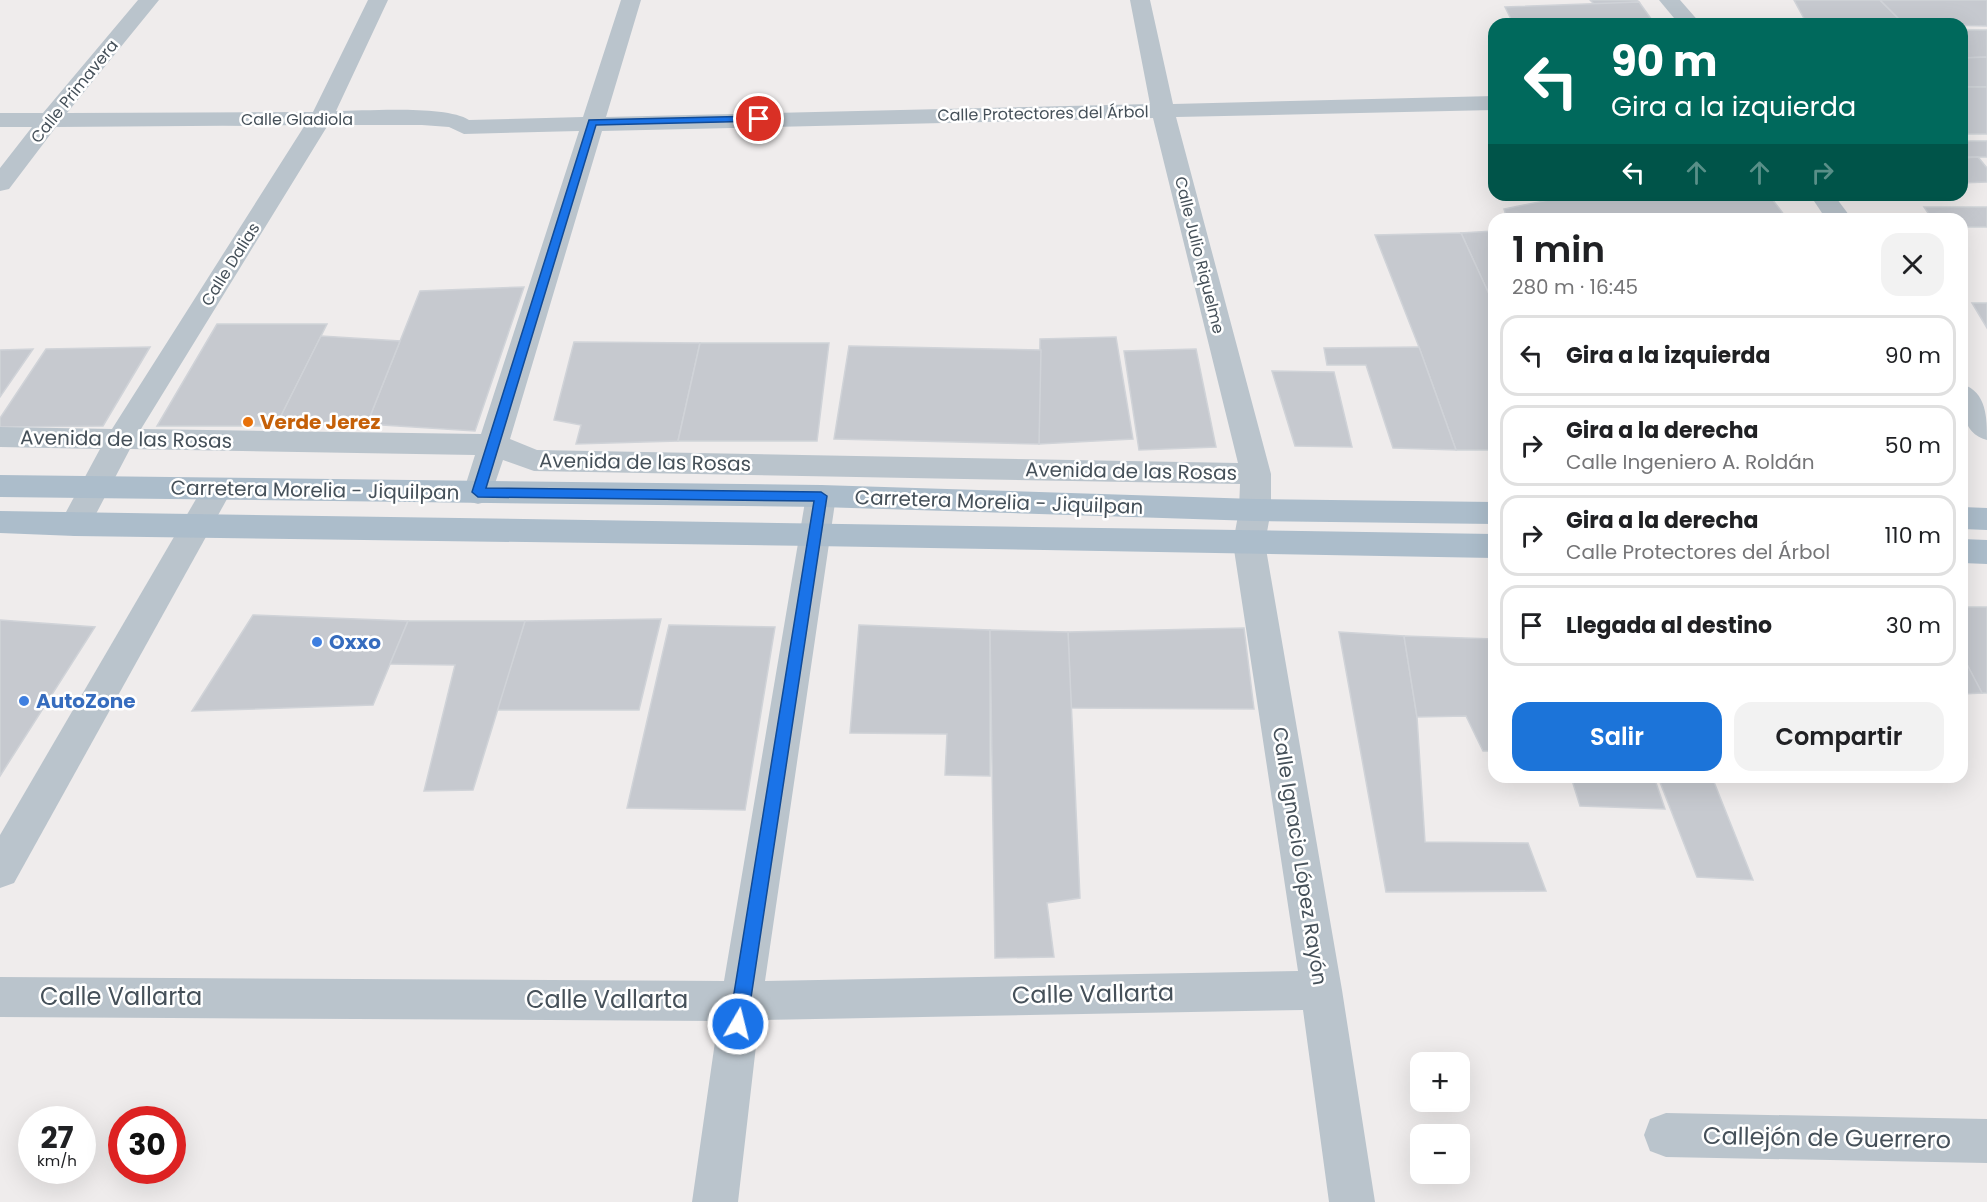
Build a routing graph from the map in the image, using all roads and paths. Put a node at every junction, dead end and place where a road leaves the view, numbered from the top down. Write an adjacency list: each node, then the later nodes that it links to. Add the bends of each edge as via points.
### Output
1 (123, 0): 8 (street, Calle Primavera)
2 (149, 0): 11 (street, Calle Primavera)
3 (378, 0): 12 (street, Calle Dalias)
4 (631, 0): 13 (street)
5 (1140, 0): 10 (street, Calle Julio Riquelme)
6 (1669, 0): 7 (street)
7 (1685, 18)
8 (79, 51)
9 (1488, 103): 10 (street, Calle Protectores del Árbol)
10 (1163, 110): 13 (street, Calle Protectores del Árbol); 21 (street, Calle Julio Riquelme)
11 (26, 116): 12 (street, Calle Gladiola); 14 (street, Calle Primavera); 15 (street, Calle Primavera)
12 (321, 118): 13 (street, Calle Gladiola, via 422,118 455,121 464,127); 19 (street, Calle Dalias)
13 (592, 122): 20 (street)
14 (0, 145)
15 (0, 184)
16 (1968, 403): 17 (street)
17 (1987, 430)
18 (0, 437): 19 (street, Avenida de las Rosas)
19 (120, 439): 20 (street, Avenida de las Rosas); 23 (street, Calle Dalias)
20 (495, 445): 21 (street, Avenida de las Rosas, via 534,460); 25 (street)
21 (1256, 474): 33 (street, Calle Julio Riquelme)
22 (0, 486): 23 (main road, Carretera Morelia - Jiquilpan)
23 (97, 487): 24 (main road, Carretera Morelia - Jiquilpan); 31 (street, Calle Dalias)
24 (217, 490): 25 (main road, Carretera Morelia - Jiquilpan); 32 (street)
25 (478, 492): 26 (main road, Carretera Morelia - Jiquilpan)
26 (821, 496): 33 (main road, Carretera Morelia - Jiquilpan); 34 (street)
27 (1488, 513): 33 (main road, Carretera Morelia - Jiquilpan)
28 (1968, 518): 29 (main road)
29 (1987, 519)
30 (0, 522): 31 (main road, Carretera Morelia - Jiquilpan)
31 (75, 525): 32 (main road, Carretera Morelia - Jiquilpan)
32 (197, 527): 34 (main road, Carretera Morelia - Jiquilpan); 38 (street)
33 (1252, 527): 34 (main road, Carretera Morelia - Jiquilpan); 35 (main road, Carretera Morelia - Jiquilpan); 39 (street, Calle Ignacio López Rayón)
34 (814, 534): 41 (street)
35 (1488, 546)
36 (1968, 552): 37 (main road)
37 (1987, 552)
38 (0, 872)
39 (1321, 990): 41 (street, Calle Vallarta); 45 (street, Calle Ignacio López Rayón)
40 (0, 997): 41 (street, Calle Vallarta)
41 (741, 1001): 44 (street)
42 (1666, 1135): 43 (street, Callejón de Guerrero)
43 (1987, 1141)
44 (715, 1202)
45 (1352, 1202)

